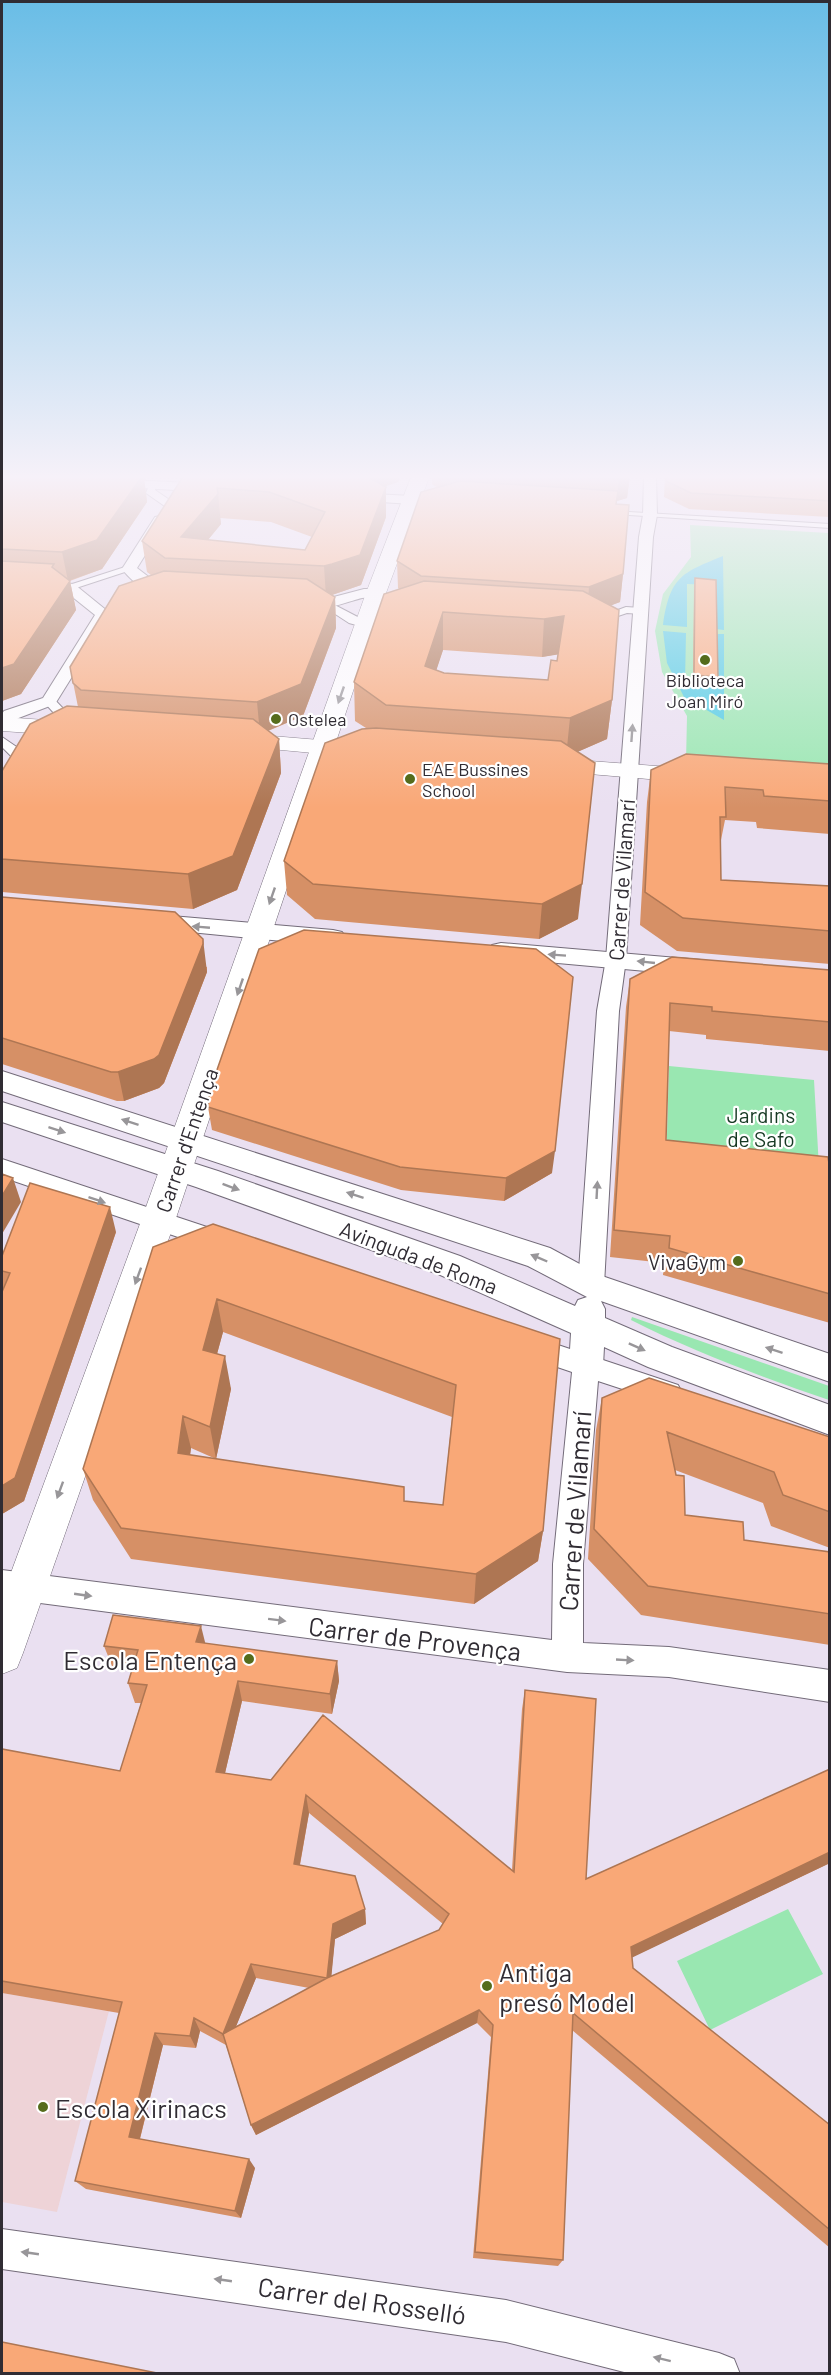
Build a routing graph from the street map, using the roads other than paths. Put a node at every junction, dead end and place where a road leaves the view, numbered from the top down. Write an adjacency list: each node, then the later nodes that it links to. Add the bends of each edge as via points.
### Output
1 (49, 586): 6 (street)
2 (73, 586): 6 (street)
3 (152, 586): 8 (street)
4 (381, 586): 7 (main road, Carrer d'Entença)
5 (643, 586): 13 (street, Carrer de Vilamarí)
6 (69, 587): 17 (street, via 107,613)
7 (377, 594): 12 (street); 15 (main road, Carrer d'Entença)
8 (164, 595): 9 (street); 10 (street)
9 (187, 596)
10 (146, 600)
11 (292, 602): 12 (street)
12 (327, 604): 15 (street, via 353,621)
13 (641, 611): 14 (street, via 626,610); 28 (street, Carrer de Vilamarí, one-way to 13, via 631,641)
14 (584, 622): 16 (street)
15 (374, 624): 23 (main road, Carrer d'Entença, one-way to 23)
16 (606, 631)
17 (49, 700): 18 (street); 20 (street, via 70,723)
18 (8, 719): 20 (main road)
19 (97, 731): 20 (main road)
20 (61, 734): 24 (street)
21 (214, 739): 23 (main road)
22 (2, 741): 24 (street)
23 (325, 748): 25 (main road); 31 (main road, Carrer d'Entença, one-way to 31)
24 (16, 753): 27 (street)
25 (392, 753)
26 (532, 764): 28 (main road)
27 (5, 770)
28 (629, 771): 29 (main road); 34 (street, Carrer de Vilamarí)
29 (714, 777)
30 (119, 920): 31 (street, one-way to 30)
31 (260, 932): 32 (street); 38 (main road, Carrer d'Entença, one-way to 38)
32 (353, 940)
33 (478, 949): 34 (street, one-way to 33)
34 (616, 959): 35 (street, one-way to 34); 42 (street, Carrer de Vilamarí, one-way to 34, via 608,1011)
35 (726, 970)
36 (2, 1081): 38 (street, Avinguda de Roma, one-way to 36)
37 (2, 1112): 38 (street, Avinguda de Roma, one-way to 38)
38 (181, 1154): 40 (main road, Carrer d'Entença); 42 (street, Avinguda de Roma, one-way to 38, via 539,1257); 43 (street, Avinguda de Roma, one-way to 43)
39 (2, 1168): 40 (street, one-way to 40)
40 (158, 1221): 41 (street); 51 (main road, Carrer d'Entença, one-way to 51)
41 (243, 1249)
42 (591, 1285): 43 (street); 46 (street, Avinguda de Roma, one-way to 42)
43 (588, 1326): 45 (street); 48 (street, Avinguda de Roma, one-way to 48)
44 (501, 1337): 45 (street)
45 (586, 1366): 47 (street); 53 (street, Carrer de Vilamarí, via 568,1564)
46 (830, 1368)
47 (691, 1401)
48 (830, 1420)
49 (768, 1423): 50 (street)
50 (830, 1439)
51 (14, 1585): 52 (main road, Carrer d'Entença); 53 (street, Carrer de Provença, one-way to 53)
52 (2, 1653)
53 (567, 1657): 54 (street, Carrer de Provença, one-way to 54, via 669,1662)
54 (830, 1686)
55 (2, 2249): 56 (street, Carrer del Rosselló, one-way to 55, via 506,2321)
56 (719, 2373)

